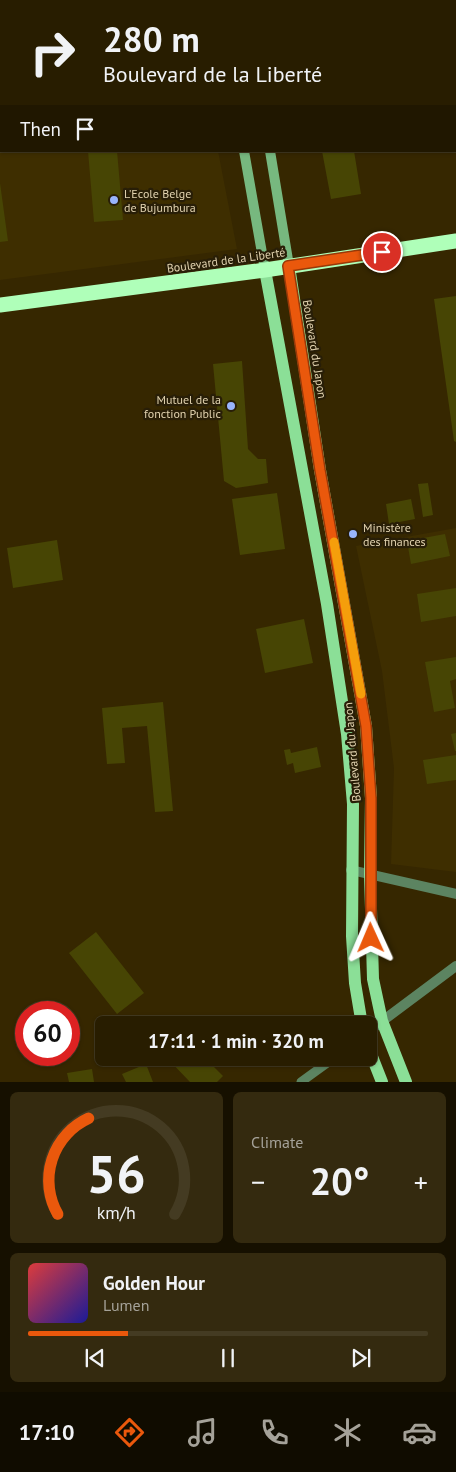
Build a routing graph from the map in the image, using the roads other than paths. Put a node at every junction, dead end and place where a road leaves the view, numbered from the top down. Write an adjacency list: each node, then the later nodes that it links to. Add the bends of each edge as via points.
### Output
1 (244, 152): 5 (main road, Boulevard du Japon)
2 (270, 152): 4 (main road, Boulevard du Japon)
3 (456, 241): 4 (highway, Boulevard de la Liberté)
4 (288, 266): 5 (highway, Boulevard de la Liberté); 7 (main road, Boulevard du Japon, via 320,470)
5 (265, 270): 6 (highway, Boulevard de la Liberté); 8 (main road, Boulevard du Japon)
6 (0, 305)
7 (360, 688): 8 (main road); 10 (main road, Boulevard du Japon, via 371,798)
8 (341, 692): 9 (main road, Boulevard du Japon, via 353,804)
9 (351, 870): 10 (street); 13 (main road, Boulevard du Japon, via 353,955)
10 (370, 874): 11 (street); 14 (main road, Boulevard du Japon, via 373,979)
11 (456, 894)
12 (456, 966): 14 (street)
13 (360, 1016)
14 (382, 1021): 15 (street); 20 (main road, Boulevard du Japon)
15 (377, 1025)
16 (323, 1066): 18 (lane)
17 (376, 1066): 19 (main road)
18 (301, 1082)
19 (382, 1082)
20 (406, 1082)

